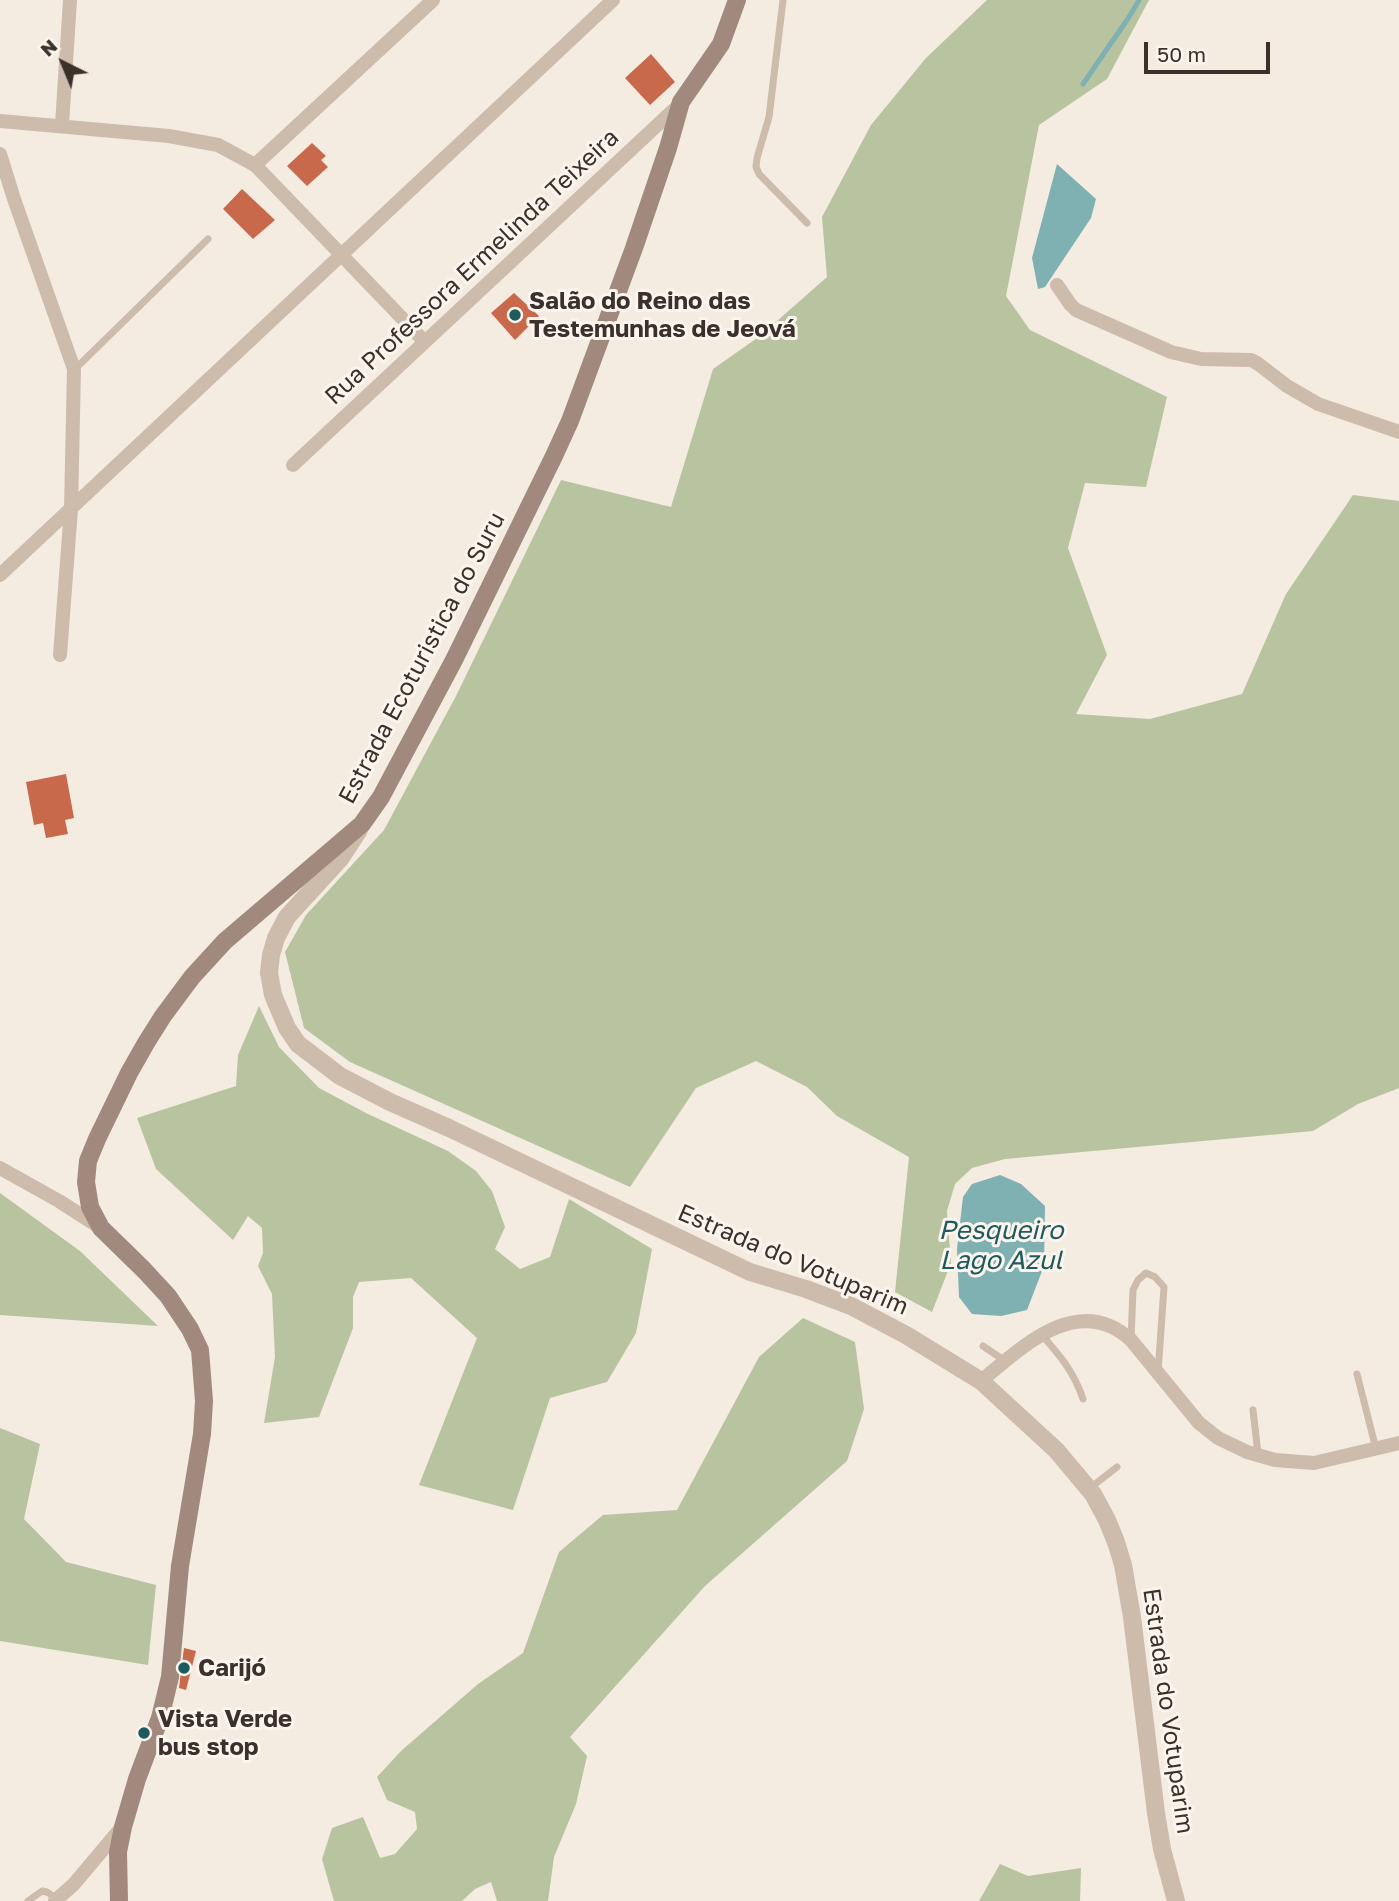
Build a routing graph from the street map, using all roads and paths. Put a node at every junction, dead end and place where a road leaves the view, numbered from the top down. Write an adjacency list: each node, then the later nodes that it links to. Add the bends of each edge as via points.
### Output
1 (70, 0): 8 (street)
2 (433, 0): 10 (street)
3 (613, 0): 13 (street)
4 (737, 0): 6 (main road, Estrada Ecoturistica do Suru, via 721,44)
5 (783, 0): 11 (lane, via 769,117 756,167)
6 (681, 102): 15 (street, Rua Professora Ermelinda Teixeira); 22 (main road, Estrada Ecoturistica do Suru, via 634,248 570,421 454,660)
7 (0, 121): 8 (street)
8 (62, 125): 10 (street, via 218,145)
9 (0, 154): 16 (street)
10 (256, 165): 13 (street)
11 (807, 223)
12 (208, 239): 16 (lane)
13 (342, 255): 15 (street); 19 (street)
14 (1057, 285): 17 (street, via 1076,310 1097,320 1183,355 1251,360 1308,399)
15 (425, 342): 18 (street, Rua Professora Ermelinda Teixeira)
16 (74, 369): 19 (street)
17 (1399, 432)
18 (293, 466)
19 (71, 509): 20 (street); 21 (street)
20 (0, 575)
21 (60, 655)
22 (362, 824): 24 (main road, Estrada Ecoturistica do Suru, via 225,941 163,1016 129,1073 88,1161 90,1208); 31 (street, Estrada do Votuparim, via 340,859 287,917 273,946 273,995 298,1044 363,1089 750,1272 851,1306)
23 (0, 1168): 24 (street)
24 (101, 1228): 39 (main road, Estrada Ecoturistica do Suru, via 181,1313 200,1350 204,1401 180,1566 170,1677)
25 (1042, 1335): 26 (street, via 1084,1321 1104,1323); 28 (street); 32 (lane, via 1068,1365)
26 (1130, 1340): 29 (street); 29 (lane, via 1133,1290 1146,1273 1164,1287)
27 (983, 1346): 28 (lane)
28 (1005, 1361): 31 (street)
29 (1158, 1373): 36 (street, via 1199,1423)
30 (1357, 1374): 35 (lane)
31 (981, 1381): 38 (street, Estrada do Votuparim, via 1056,1450)
32 (1083, 1399)
33 (1253, 1410): 36 (lane)
34 (1399, 1443): 35 (street)
35 (1376, 1449): 36 (street, via 1314,1463)
36 (1258, 1455)
37 (1117, 1467): 38 (lane)
38 (1089, 1489): 43 (street, Estrada do Votuparim, via 1107,1520 1123,1565 1156,1813)
39 (122, 1827): 40 (street); 42 (main road, Estrada Ecoturistica do Suru)
40 (56, 1900): 41 (lane, via 42,1892)
41 (28, 1901)
42 (119, 1901)
43 (1176, 1901)

